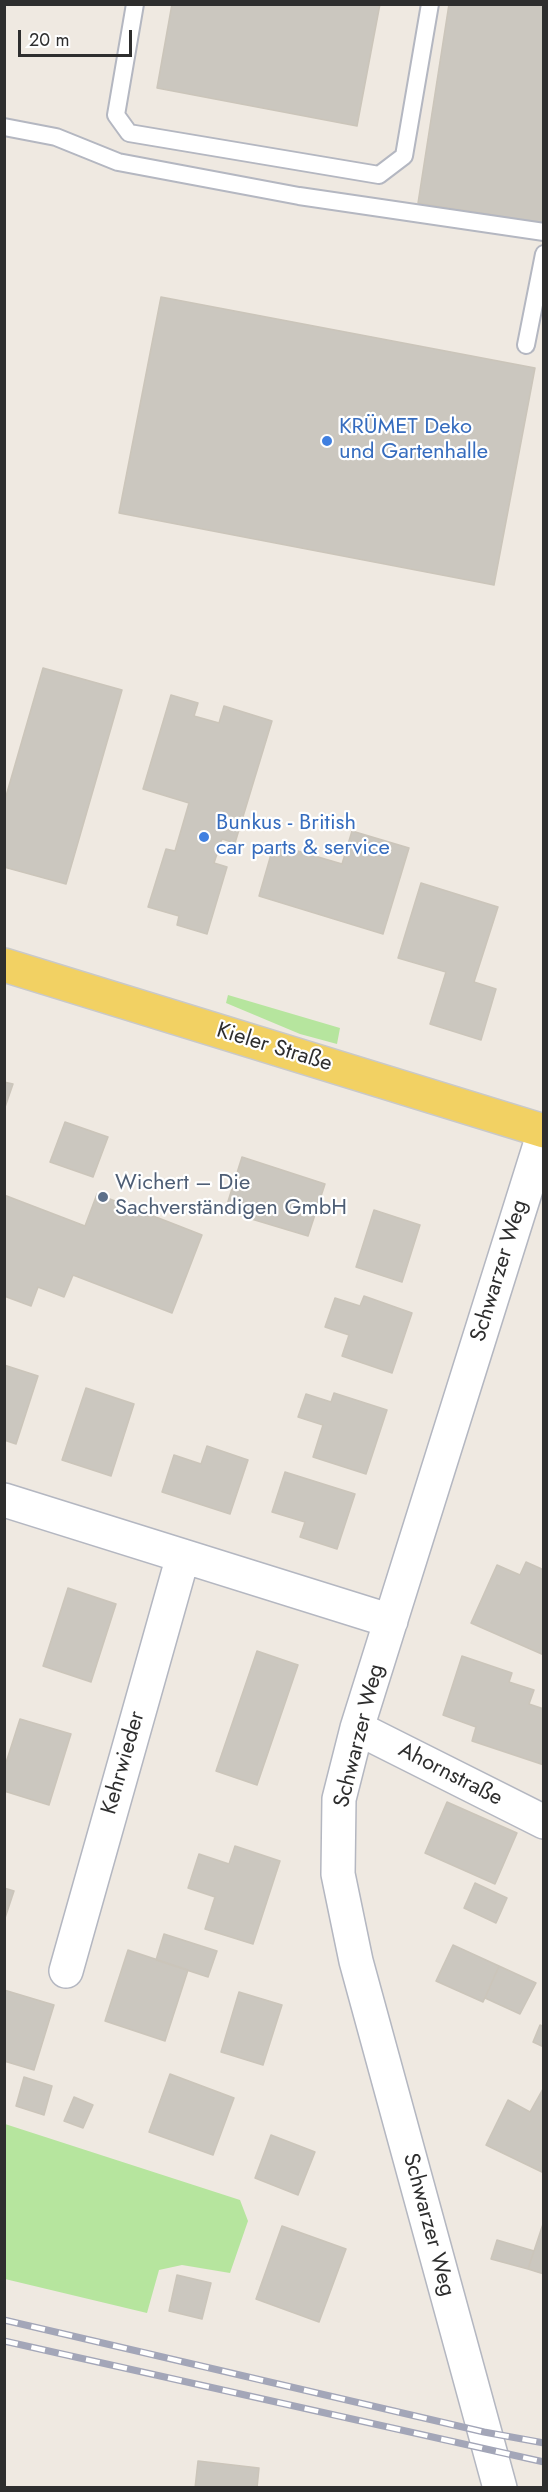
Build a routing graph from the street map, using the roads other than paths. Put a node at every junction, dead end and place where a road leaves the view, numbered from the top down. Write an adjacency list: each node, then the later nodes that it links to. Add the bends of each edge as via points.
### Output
1 (135, 4): 2 (lane, via 116,115 129,132 379,174 404,156)
2 (430, 4)
3 (4, 127): 4 (lane, via 56,137 118,162 299,196)
4 (543, 232)
5 (543, 254): 6 (lane)
6 (526, 345)
7 (4, 964): 8 (main road, Kieler Straße)
8 (543, 1131): 11 (street, Schwarzer Weg)
9 (4, 1500): 10 (street)
10 (183, 1556): 11 (street); 14 (street, Kehrwieder)
11 (391, 1621): 12 (street, Schwarzer Weg)
12 (357, 1728): 13 (street, Ahornstraße); 15 (street, Schwarzer Weg, via 339,1799 338,1874 356,1961)
13 (543, 1822)
14 (66, 1971)
15 (500, 2487)

